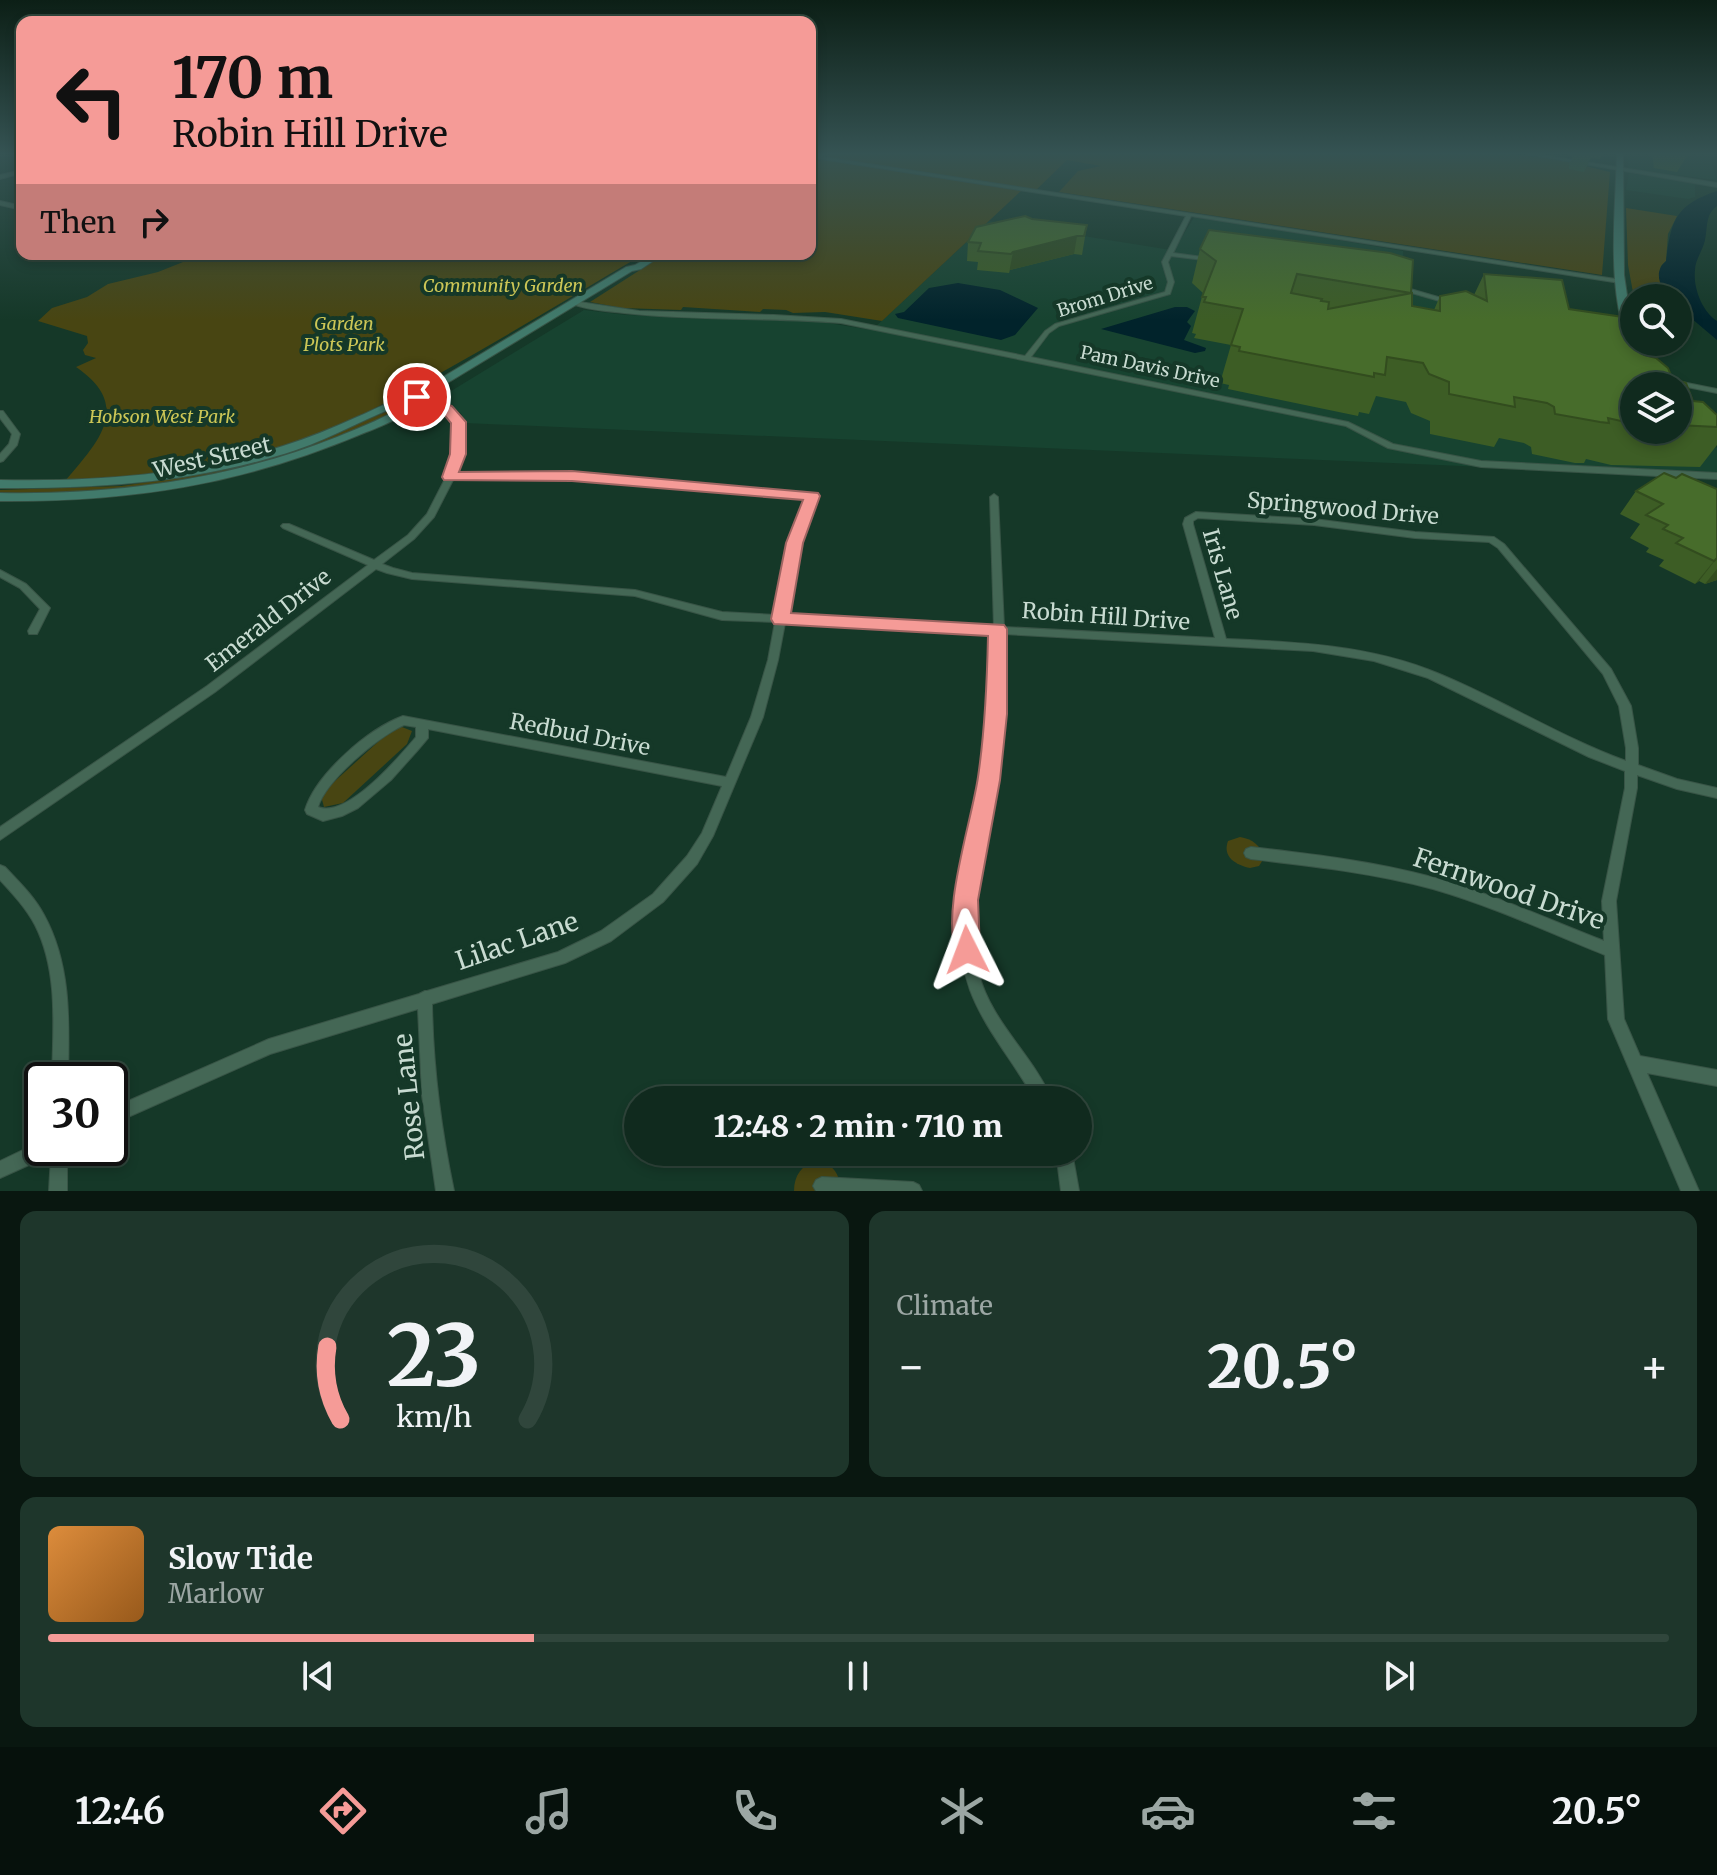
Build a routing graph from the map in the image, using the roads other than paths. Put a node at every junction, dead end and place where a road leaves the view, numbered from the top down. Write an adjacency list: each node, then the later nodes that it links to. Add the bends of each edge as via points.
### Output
1 (1161, 210): 3 (street)
2 (1618, 210): 9 (street)
3 (1190, 214): 4 (street, Brom Drive); 9 (street)
4 (1168, 254): 7 (street); 13 (street, Brom Drive, via 1168,293 1057,325)
5 (638, 260): 8 (street, West Street)
6 (648, 260): 8 (street, West Street)
7 (1225, 262)
8 (629, 269): 11 (street, West Street)
9 (1620, 281): 14 (street, via 1619,323 1632,338)
10 (1388, 285): 12 (street)
11 (573, 303): 13 (street, Pam Davis Drive, via 619,312 801,316); 17 (street, West Street)
12 (1458, 303)
13 (1027, 358): 20 (street, Pam Davis Drive, via 1348,424 1391,446 1481,464)
14 (1645, 372)
15 (1692, 388): 16 (street)
16 (1717, 391)
17 (417, 397): 21 (street, Emerald Drive, via 447,409 459,422 458,454); 22 (street, West Street, via 286,449 198,472 106,484); 23 (street, West Street, via 412,406 350,437 231,476 108,497)
18 (0, 413): 19 (street, via 16,434)
19 (0, 459)
20 (1717, 476)
21 (450, 477): 27 (street, Emerald Drive, via 425,524); 29 (street, Lilac Lane, via 572,476 812,496 794,543)
22 (0, 484)
23 (0, 497)
24 (994, 497): 30 (street)
25 (1191, 517): 32 (street, Iris Lane, via 1188,524); 34 (street, Springwood Drive, via 1314,522 1491,539 1607,672 1630,725)
26 (286, 526): 27 (street, Robin Hill Drive)
27 (375, 564): 29 (street, Robin Hill Drive, via 412,576 635,593 722,616); 37 (street, Emerald Drive, via 211,689)
28 (0, 573): 31 (street, via 45,608)
29 (780, 619): 30 (street, Robin Hill Drive); 35 (street, Lilac Lane, via 765,691)
30 (998, 629): 32 (street, Robin Hill Drive); 45 (street, via 997,714 965,900 967,950 982,1000)
31 (33, 631)
32 (1222, 643): 34 (street, Robin Hill Drive, via 1313,647 1412,668)
33 (422, 725): 33 (street, Redbud Drive, via 403,720 386,727 323,786 313,799 315,815 330,816 354,806 422,738); 35 (street, Redbud Drive)
34 (1631, 768): 36 (street, Robin Hill Drive); 40 (street, via 1609,901)
35 (730, 783): 41 (street, Lilac Lane, via 692,860 639,914 560,958)
36 (1717, 793)
37 (0, 834)
38 (1251, 853): 40 (street, Fernwood Drive, via 1334,863 1433,884)
39 (0, 871): 42 (street, via 32,905 51,942 58,969)
40 (1610, 950): 43 (street, via 1616,1019)
41 (425, 998): 46 (street, Lilac Lane, via 269,1047); 53 (street, Rose Lane, via 424,1043)
42 (60, 1062)
43 (1634, 1063): 44 (street); 56 (street)
44 (1717, 1078)
45 (1035, 1086)
46 (128, 1109)
47 (24, 1159): 50 (street)
48 (59, 1166): 52 (street)
49 (1066, 1166): 55 (street)
50 (0, 1170)
51 (822, 1186): 54 (street)
52 (58, 1191)
53 (445, 1191)
54 (913, 1191)
55 (1070, 1191)
56 (1690, 1191)

